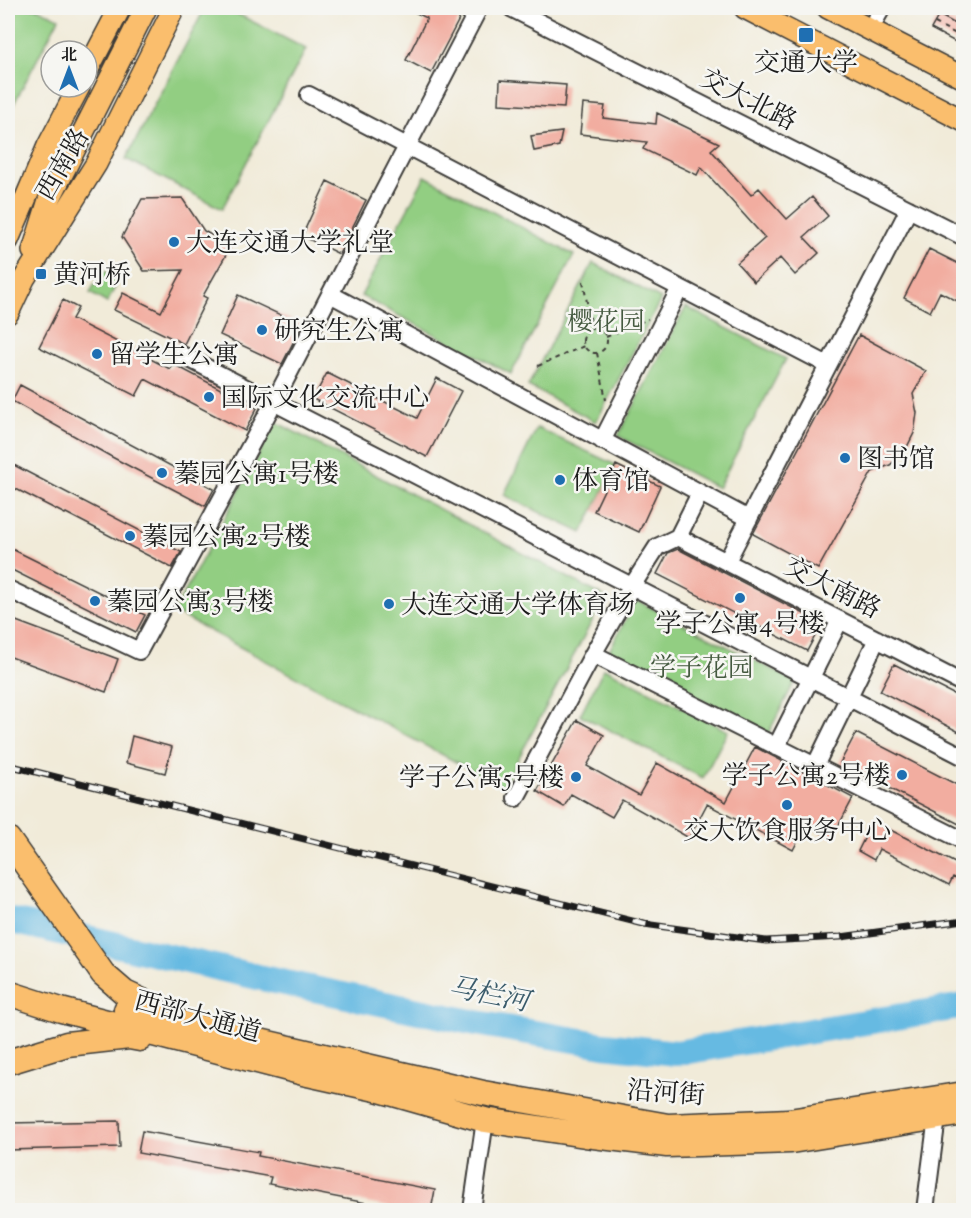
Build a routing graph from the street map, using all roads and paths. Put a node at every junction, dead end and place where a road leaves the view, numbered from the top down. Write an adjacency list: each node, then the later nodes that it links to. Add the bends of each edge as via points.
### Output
1 (120, 8): 12 (main road)
2 (146, 8): 18 (main road, 西南路)
3 (174, 8): 23 (main road, 西南路, via 96,164)
4 (479, 8): 17 (street)
5 (511, 8): 19 (street, 交大北路)
6 (745, 8): 16 (main road)
7 (828, 8): 10 (main road)
8 (882, 8): 10 (street)
9 (935, 22): 11 (path)
10 (870, 29): 13 (main road)
11 (963, 38)
12 (99, 48)
13 (963, 78)
14 (309, 95): 17 (street)
15 (73, 99): 21 (main road, 西南路)
16 (963, 121)
17 (407, 146): 25 (street); 26 (street)
18 (49, 200): 22 (main road); 23 (main road)
19 (909, 209): 20 (street, 交大北路); 34 (street)
20 (963, 237)
21 (8, 240)
22 (8, 249)
23 (24, 279): 27 (main road, 西南路)
24 (583, 281): 29 (path)
25 (680, 288): 34 (street); 38 (street)
26 (330, 294): 36 (street); 38 (street)
27 (8, 313)
28 (651, 318): 30 (path)
29 (592, 329): 30 (path); 31 (path, via 585,334)
30 (606, 337): 32 (path, via 605,347)
31 (584, 346): 32 (path); 35 (path)
32 (597, 353): 37 (path)
33 (180, 354): 36 (street)
34 (828, 365): 40 (street)
35 (538, 366)
36 (274, 402): 43 (street); 44 (street, via 139,651)
37 (606, 402)
38 (602, 441): 39 (street)
39 (700, 493): 40 (street); 41 (street)
40 (749, 519): 42 (street)
41 (678, 537): 42 (street, 交大南路); 43 (street, via 657,547)
42 (727, 561): 45 (street, 交大南路)
43 (632, 586): 47 (street); 48 (street)
44 (8, 589)
45 (840, 620): 46 (street, 交大南路); 48 (street)
46 (877, 639): 49 (street, 交大南路); 50 (street)
47 (592, 654): 51 (street); 54 (street)
48 (811, 679): 50 (street); 51 (street)
49 (963, 684)
50 (849, 698): 52 (street); 53 (street)
51 (776, 747): 53 (street)
52 (963, 757)
53 (815, 766): 56 (street)
54 (516, 798)
55 (8, 839): 59 (highway, via 103,974 125,993 148,1005)
56 (963, 841)
57 (8, 976): 59 (highway, 西部大通道, via 65,995)
58 (8, 993): 62 (highway, 西部大通道)
59 (284, 1048): 61 (highway, 西部大通道)
60 (8, 1062): 62 (highway, via 68,1044 129,1038)
61 (368, 1066): 70 (highway, 沿河街, via 483,1093)
62 (303, 1073): 64 (highway, 西部大通道)
63 (963, 1079): 70 (highway)
64 (376, 1089): 67 (highway, 沿河街)
65 (963, 1094): 70 (highway, 沿河街, via 789,1122)
66 (963, 1113): 71 (highway, 沿河街)
67 (486, 1120): 71 (highway, 沿河街, via 667,1145); 72 (street)
68 (963, 1121): 69 (highway)
69 (936, 1125): 71 (highway); 73 (street)
70 (668, 1126)
71 (814, 1137)
72 (472, 1210)
73 (925, 1210)

